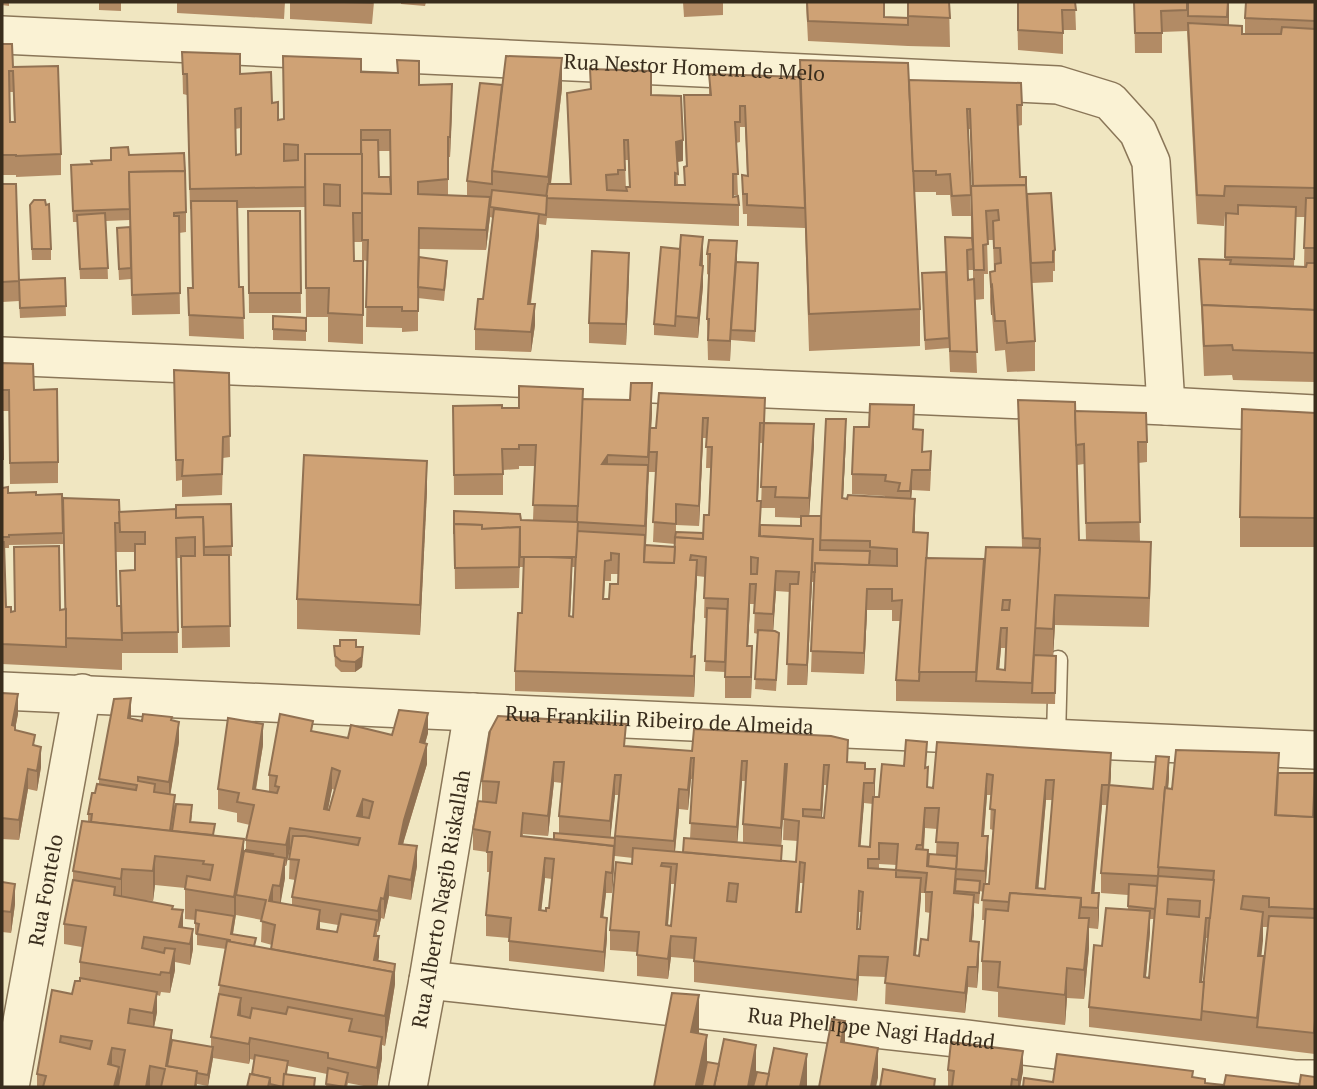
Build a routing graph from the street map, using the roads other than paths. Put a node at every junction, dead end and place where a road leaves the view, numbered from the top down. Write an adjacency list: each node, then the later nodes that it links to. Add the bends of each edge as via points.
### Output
1 (2, 35): 3 (street, Rua Nestor Homem de Melo, via 1058,85 1111,101 1138,132 1151,162)
2 (2, 356): 3 (street)
3 (1166, 406): 4 (street)
4 (1315, 414)
5 (1058, 660): 9 (lane)
6 (2, 691): 7 (street, Rua Frankilin Ribeiro de Almeida)
7 (82, 693): 8 (street, Rua Frankilin Ribeiro de Almeida); 13 (street, Rua Fontelo)
8 (473, 712): 9 (street, Rua Frankilin Ribeiro de Almeida); 11 (street, Rua Alberto Nagib Riskallah)
9 (1056, 738): 10 (street, Rua Frankilin Ribeiro de Almeida)
10 (1315, 750)
11 (428, 980): 12 (street, Rua Phelippe Nagi Haddad); 14 (street, Rua Alberto Nagib Riskallah)
12 (1315, 1079)
13 (10, 1087)
14 (408, 1087)

